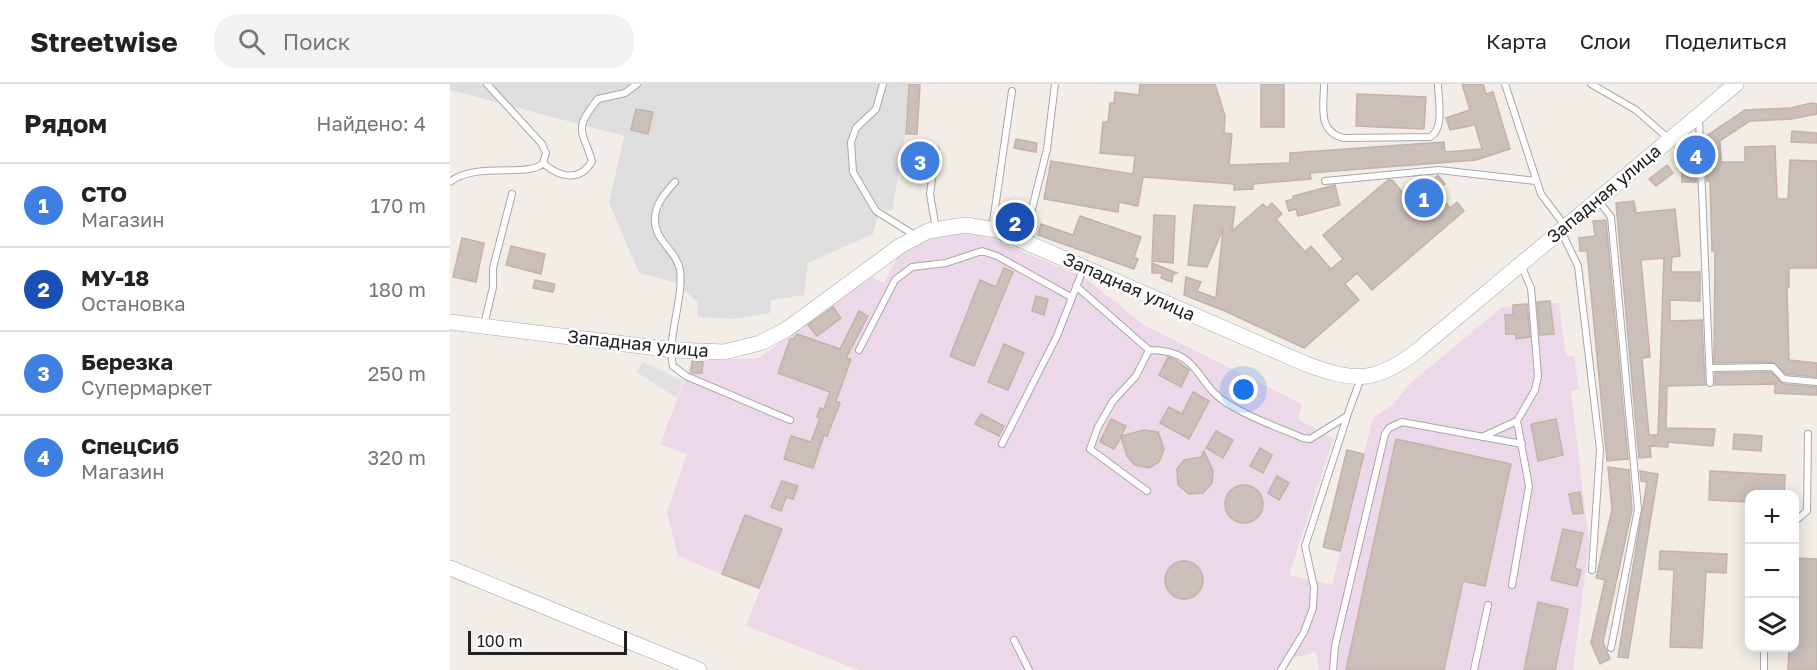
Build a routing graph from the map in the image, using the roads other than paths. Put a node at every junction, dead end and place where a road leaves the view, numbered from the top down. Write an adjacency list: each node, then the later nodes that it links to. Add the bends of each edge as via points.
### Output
1 (487, 84): 14 (lane, via 542,144 546,153)
2 (637, 84): 14 (lane, via 625,93 598,99 585,117 582,138 592,161 587,169 579,175 567,176 553,172)
3 (884, 84): 24 (lane, via 876,109 856,128 851,142 853,172 876,211)
4 (1055, 84): 25 (lane, via 1047,149)
5 (1324, 84): 6 (lane, via 1324,123 1333,135 1343,138 1430,137 1439,127)
6 (1438, 84)
7 (1505, 84): 18 (lane)
8 (1591, 84): 12 (lane, via 1636,110)
9 (1736, 84): 11 (street, Западная улица)
10 (1012, 91): 23 (lane)
11 (1699, 115): 12 (street, Западная улица); 35 (lane)
12 (1669, 140): 20 (street, Западная улица)
13 (936, 150): 21 (lane, via 930,194)
14 (543, 163): 16 (lane, via 533,170 498,168 462,175)
15 (1325, 181): 18 (lane, via 1439,170)
16 (450, 182)
17 (675, 182): 32 (lane, via 661,199 655,215 658,237 673,254 680,270)
18 (1536, 182): 22 (lane)
19 (512, 194): 31 (lane, via 493,268)
20 (1598, 199): 22 (street, Западная улица); 53 (lane, via 1611,218 1638,509)
21 (936, 228): 23 (street, Западная улица, via 965,225); 24 (street, Западная улица)
22 (1563, 228): 26 (street, Западная улица); 49 (lane, via 1578,266 1600,450)
23 (992, 229): 25 (street, Западная улица)
24 (916, 236): 32 (street, Западная улица, via 800,320 760,343 724,352)
25 (1024, 241): 27 (street, Западная улица)
26 (1520, 264): 36 (street, Западная улица, via 1406,360 1378,375); 41 (lane, via 1531,288 1538,376 1535,390)
27 (1084, 266): 28 (lane); 36 (street, Западная улица, via 1306,364 1329,373)
28 (1076, 286): 29 (lane); 34 (lane)
29 (1071, 297): 33 (lane, via 982,251 946,263 912,267 892,285); 44 (lane, via 1054,341)
30 (450, 322): 31 (street, Западная улица)
31 (484, 326): 32 (street, Западная улица)
32 (673, 350): 40 (lane, via 672,362 678,372)
33 (859, 350)
34 (1149, 350): 39 (lane, via 1170,351 1191,362 1230,406 1303,438 1311,439); 46 (lane, via 1136,376 1113,401 1090,449)
35 (1710, 368): 37 (lane, via 1773,367 1784,379); 38 (lane)
36 (1361, 378): 39 (lane)
37 (1817, 382)
38 (1710, 383)
39 (1347, 416): 57 (lane, via 1305,546 1315,596 1313,608 1304,632)
40 (790, 420)
41 (1517, 421): 43 (lane); 45 (lane)
42 (1808, 434): 47 (lane, via 1807,511)
43 (1481, 437): 45 (lane); 58 (lane, via 1402,422 1385,434 1335,646)
44 (1002, 444)
45 (1522, 444): 50 (lane, via 1528,470 1528,499)
46 (1147, 490)
47 (1799, 518)
48 (450, 568): 55 (street)
49 (1592, 570)
50 (1512, 585)
51 (1488, 605): 59 (lane)
52 (1014, 640): 56 (lane)
53 (1611, 648)
54 (1764, 652): 60 (lane)
55 (699, 670)
56 (1029, 670)
57 (1281, 670)
58 (1333, 670)
59 (1473, 670)
60 (1764, 670)

